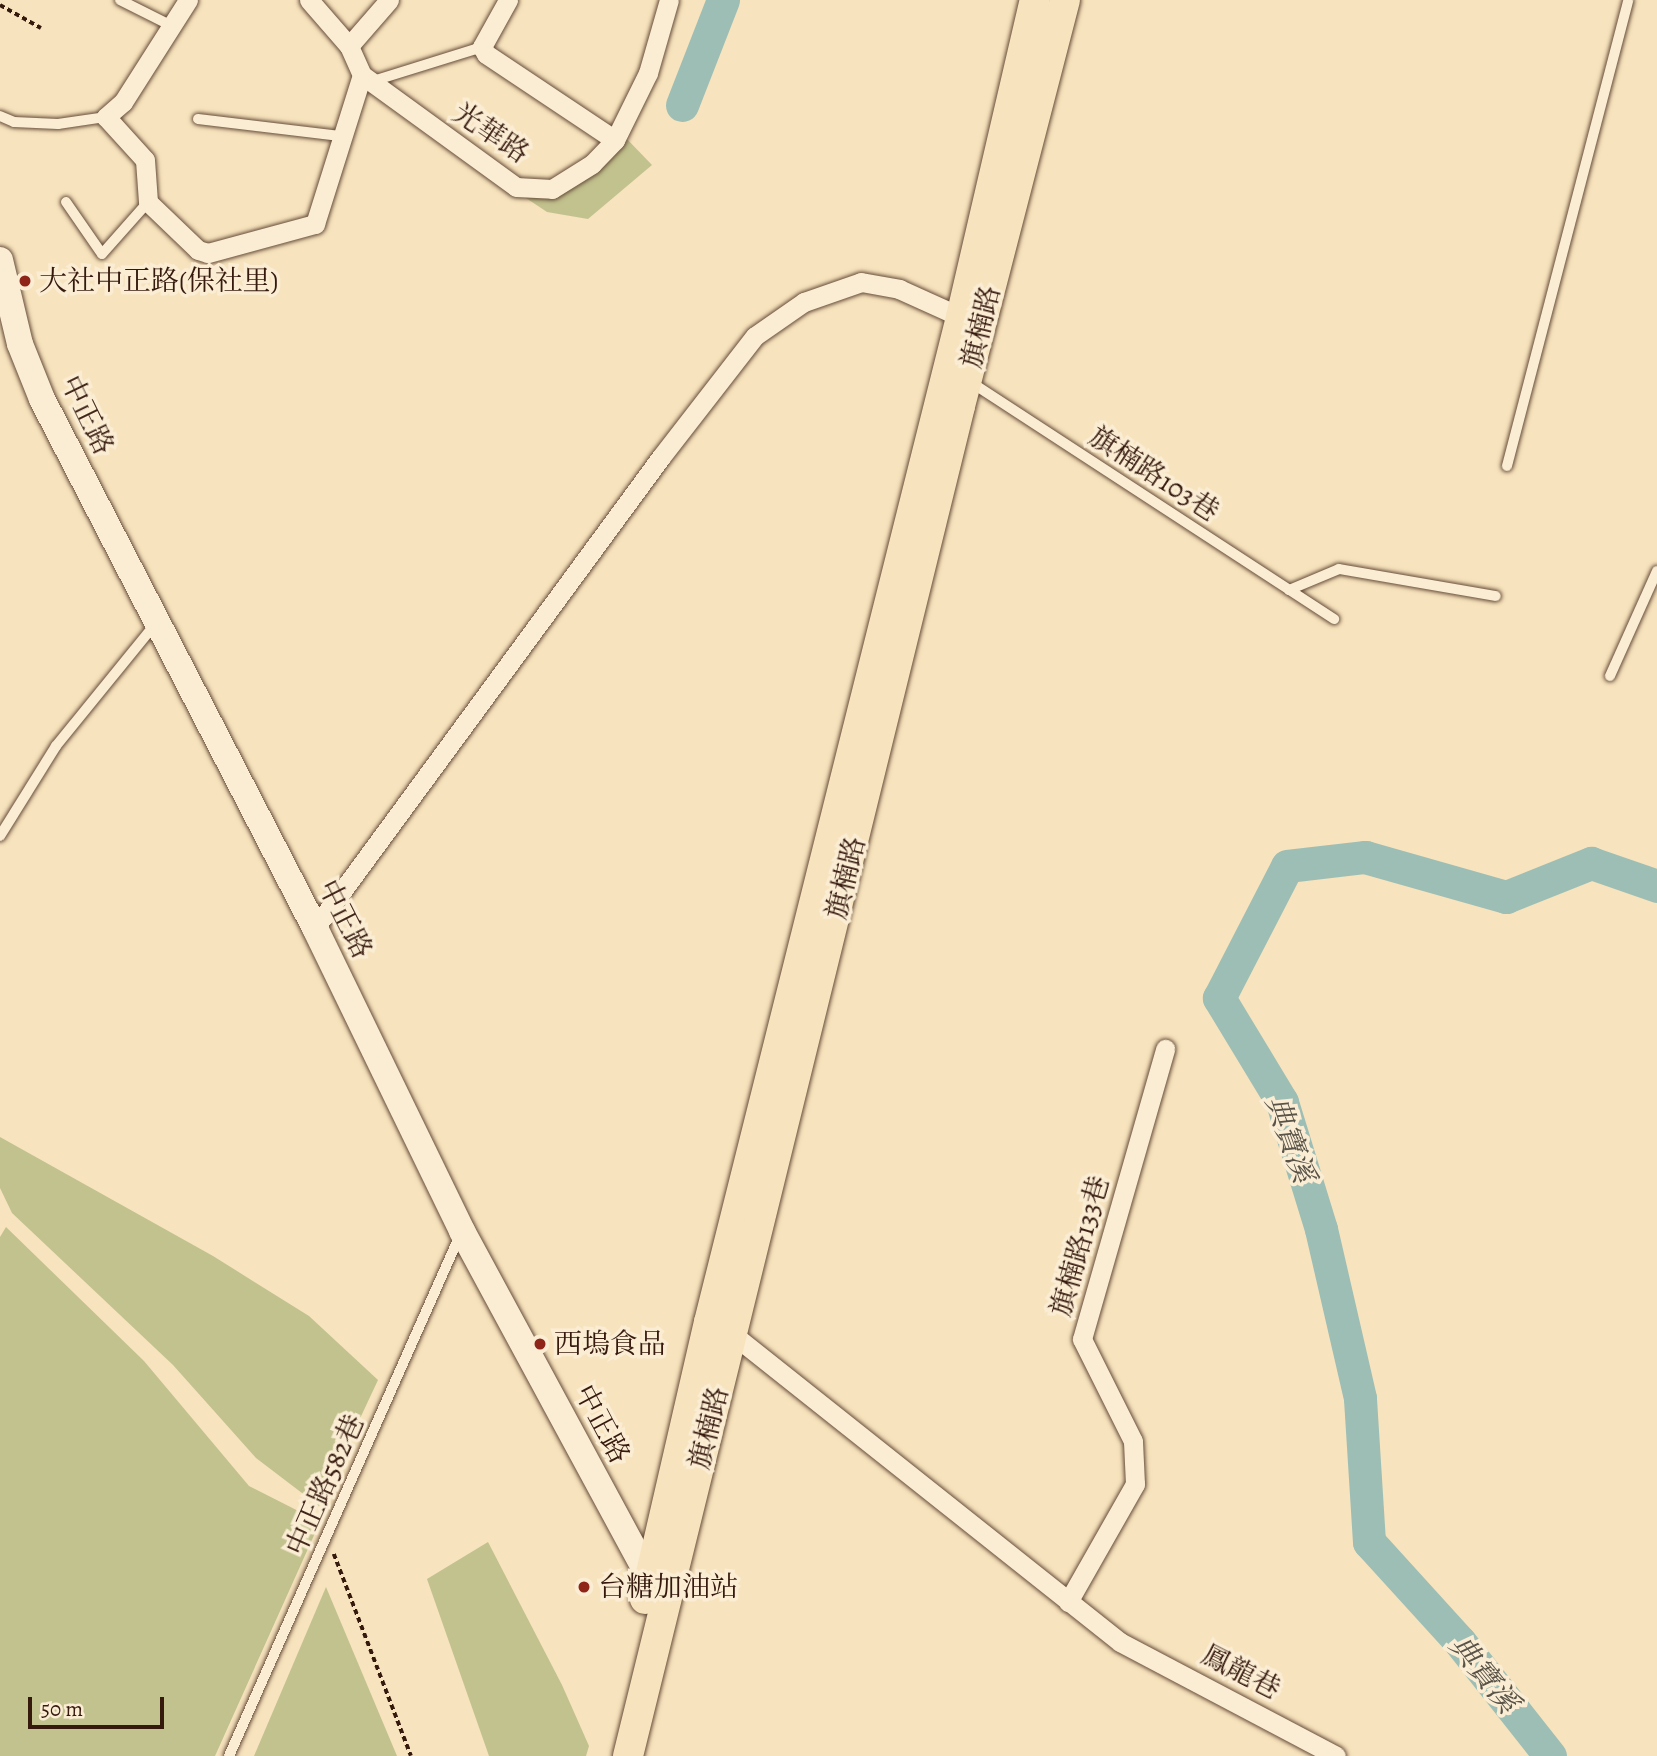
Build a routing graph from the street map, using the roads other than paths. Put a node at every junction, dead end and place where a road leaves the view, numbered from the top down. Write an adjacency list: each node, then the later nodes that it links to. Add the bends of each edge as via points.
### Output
1 (120, 0): 10 (lane)
2 (188, 0): 10 (street)
3 (309, 0): 11 (street, 光華路)
4 (388, 0): 11 (street)
5 (508, 0): 12 (street)
6 (669, 0): 18 (street, 光華路, via 648,73)
7 (1035, 0): 23 (main road, 旗楠路)
8 (1065, 0): 24 (main road, 旗楠路)
9 (1628, 0): 25 (lane)
10 (172, 26): 15 (street, via 124,102)
11 (349, 46): 13 (street, 光華路)
12 (482, 47): 13 (lane); 18 (street)
13 (367, 78): 17 (street); 18 (street, 光華路, via 516,187 552,189 592,164)
14 (0, 116): 15 (lane, via 14,122 58,124)
15 (106, 117): 20 (street, via 145,159)
16 (198, 119): 17 (lane)
17 (340, 136): 20 (street, via 318,220 307,229 208,253 188,243)
18 (615, 140)
19 (66, 202): 20 (lane, via 102,254)
20 (148, 202)
21 (0, 260): 22 (main road, 中正路)
22 (5, 304): 30 (main road, 中正路, via 42,399)
23 (961, 317): 24 (main road, 旗楠路); 33 (street, 旗楠路, via 900,289 861,282 804,302 755,336)
24 (958, 374): 27 (lane, 旗楠路103巷); 36 (main road, 旗楠路)
25 (1507, 466)
26 (1657, 571): 31 (lane)
27 (1289, 590): 28 (lane, via 1339,569); 29 (lane, 旗楠路103巷)
28 (1496, 597)
29 (1334, 620)
30 (155, 623): 32 (lane, via 56,746); 33 (main road, 中正路)
31 (1610, 676)
32 (0, 836)
33 (315, 929): 35 (main road, 中正路)
34 (1165, 1049): 38 (street, 旗楠路133巷, via 1082,1339 1133,1441 1135,1484)
35 (462, 1231): 37 (main road, 中正路); 39 (lane, 中正路582巷)
36 (721, 1327): 37 (main road, 旗楠路); 38 (street)
37 (660, 1580): 40 (main road, 旗楠路); 41 (main road, 旗楠路)
38 (1068, 1602): 42 (street, 鳳龍巷, via 1119,1642)
39 (229, 1756)
40 (608, 1756)
41 (628, 1756)
42 (1336, 1756)

